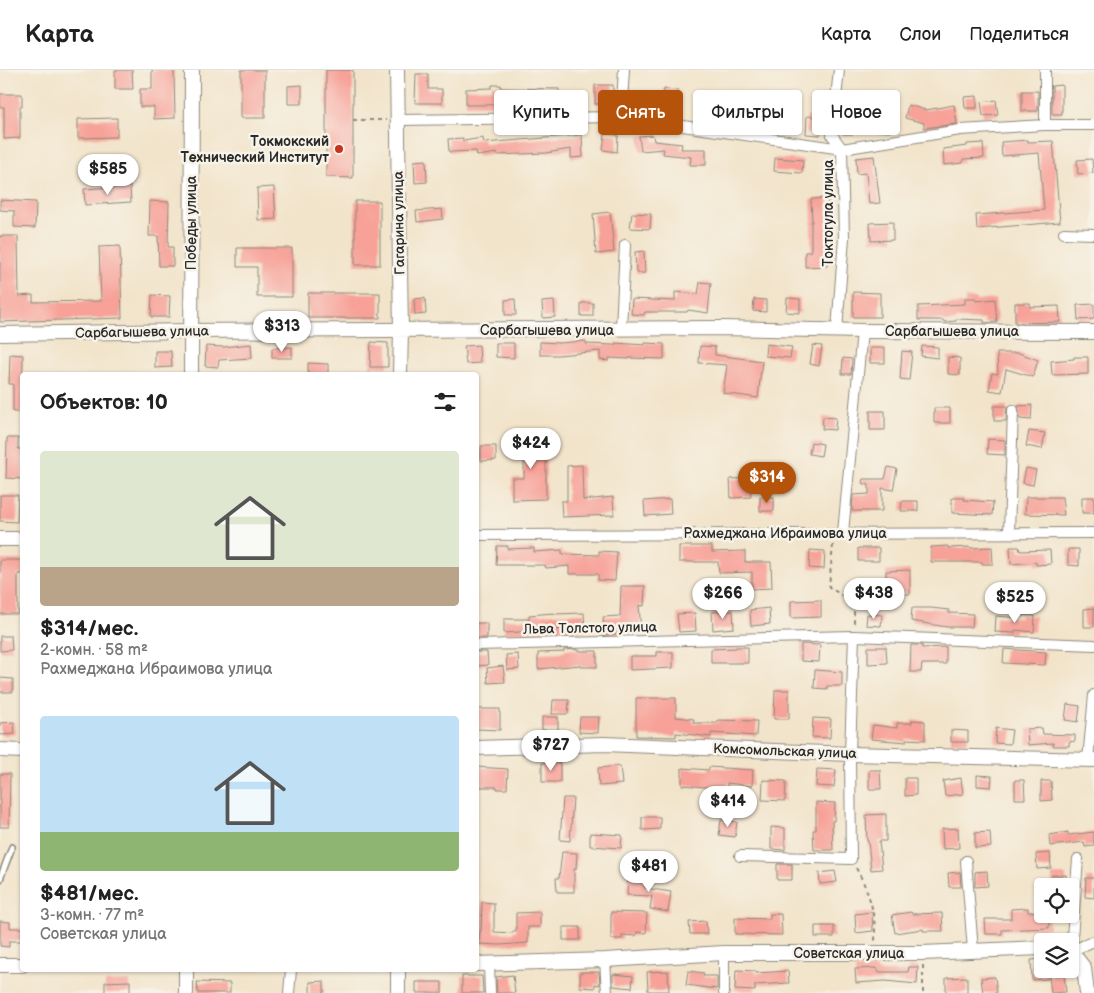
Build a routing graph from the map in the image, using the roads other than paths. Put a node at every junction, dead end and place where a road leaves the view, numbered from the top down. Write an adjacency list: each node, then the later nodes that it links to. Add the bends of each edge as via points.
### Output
1 (192, 70): 18 (street, Победы улица)
2 (397, 70): 8 (street, Гагарина улица)
3 (624, 70): 6 (street)
4 (839, 70): 12 (street, Токтогула улица, via 832,135)
5 (1044, 70): 9 (street)
6 (623, 90)
7 (598, 117): 8 (street)
8 (398, 120): 19 (street, Гагарина улица)
9 (1045, 125): 11 (street); 12 (street, via 960,130)
10 (683, 126): 12 (street)
11 (1094, 126)
12 (842, 149): 17 (street, Токтогула улица, via 844,238)
13 (1064, 233): 14 (street)
14 (1094, 234)
15 (625, 245): 16 (street)
16 (621, 329): 17 (street, Сарбагышева улица); 19 (street, Сарбагышева улица)
17 (837, 330): 20 (street, Сарбагышева улица)
18 (190, 331): 19 (street, Сарбагышева улица); 22 (street, Сарбагышева улица); 23 (street, Победы улица)
19 (401, 331): 24 (street, Гагарина улица)
20 (862, 331): 21 (street, Сарбагышева улица); 27 (street)
21 (1094, 332)
22 (0, 334)
23 (191, 372)
24 (400, 372)
25 (1013, 410): 26 (street)
26 (1009, 532): 27 (street, Рахмеджана Ибраимова улица); 28 (street, Рахмеджана Ибраимова улица)
27 (843, 533): 29 (street, Рахмеджана Ибраимова улица)
28 (1094, 533)
29 (479, 535)
30 (0, 539): 31 (street)
31 (20, 539)
32 (854, 636): 33 (street, Льва Толстого улица); 34 (street, Льва Толстого улица); 39 (street)
33 (479, 645)
34 (1094, 646)
35 (1094, 695): 40 (street)
36 (479, 748): 39 (street, Комсомольская улица, via 604,744)
37 (0, 750): 38 (street)
38 (20, 751)
39 (850, 754): 40 (street, Комсомольская улица); 42 (street, via 851,858)
40 (1091, 760)
41 (12, 847): 45 (lane)
42 (740, 856)
43 (1078, 859): 46 (street)
44 (966, 861): 50 (street)
45 (0, 879)
46 (1072, 933)
47 (1094, 941): 48 (street)
48 (1079, 947)
49 (1034, 948): 50 (street, Советская улица)
50 (973, 951): 51 (street, Советская улица)
51 (724, 953): 52 (street, Советская улица); 65 (street)
52 (605, 960): 54 (street, Советская улица); 64 (street)
53 (1079, 961): 66 (street, via 1084,968)
54 (483, 964): 63 (street, Советская улица)
55 (0, 965): 56 (street)
56 (20, 966)
57 (186, 972): 60 (street)
58 (291, 972): 61 (street)
59 (398, 972): 62 (street)
60 (186, 993)
61 (289, 993)
62 (398, 993)
63 (490, 993)
64 (607, 993)
65 (724, 993)
66 (1087, 993)

